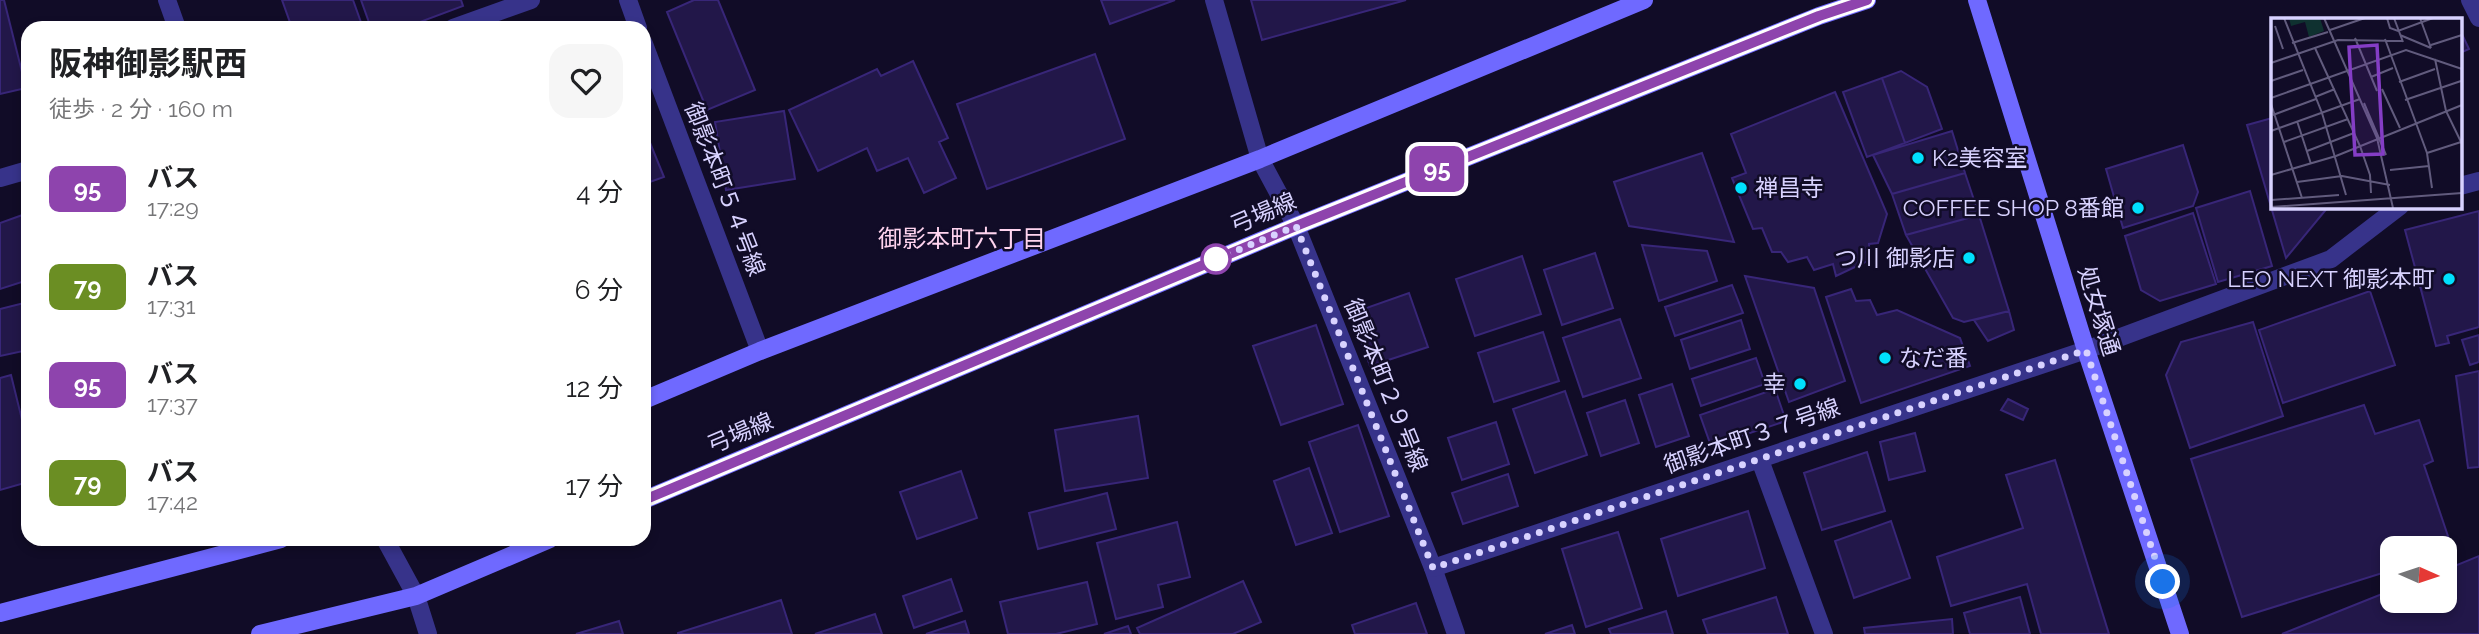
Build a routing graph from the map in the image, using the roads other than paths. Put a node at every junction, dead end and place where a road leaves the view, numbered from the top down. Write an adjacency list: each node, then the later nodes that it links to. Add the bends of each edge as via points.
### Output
1 (167, 0): 10 (street)
2 (628, 0): 12 (street)
3 (1214, 0): 14 (street, 御影本町２９号線)
4 (1644, 0): 14 (street)
5 (1867, 0): 20 (street, 弓場線)
6 (1977, 0): 21 (street, 処女塚通)
7 (2470, 0): 9 (street)
8 (522, 2): 11 (street)
9 (2479, 18)
10 (174, 21)
11 (472, 21)
12 (636, 21)
13 (651, 63): 22 (street, 御影本町５４号線)
14 (1260, 159): 20 (street, 御影本町２９号線); 22 (street)
15 (21, 172): 16 (street)
16 (0, 178)
17 (2479, 181): 18 (street)
18 (2462, 185)
19 (2397, 208): 21 (street, 御影本町３７号線, via 2331,259)
20 (1296, 226): 25 (street, 弓場線); 29 (street, 御影本町２９号線)
21 (2086, 350): 24 (street, 御影本町３７号線); 36 (street, 処女塚通)
22 (760, 351): 23 (street)
23 (651, 397)
24 (1760, 460): 29 (street, 御影本町３７号線); 35 (street)
25 (651, 497)
26 (254, 546): 31 (street)
27 (389, 546): 30 (street)
28 (534, 546): 30 (street)
29 (1433, 568): 34 (street, 御影本町２９号線)
30 (416, 596): 32 (street); 33 (street)
31 (0, 613)
32 (260, 634)
33 (428, 634)
34 (1456, 634)
35 (1824, 634)
36 (2180, 634)

